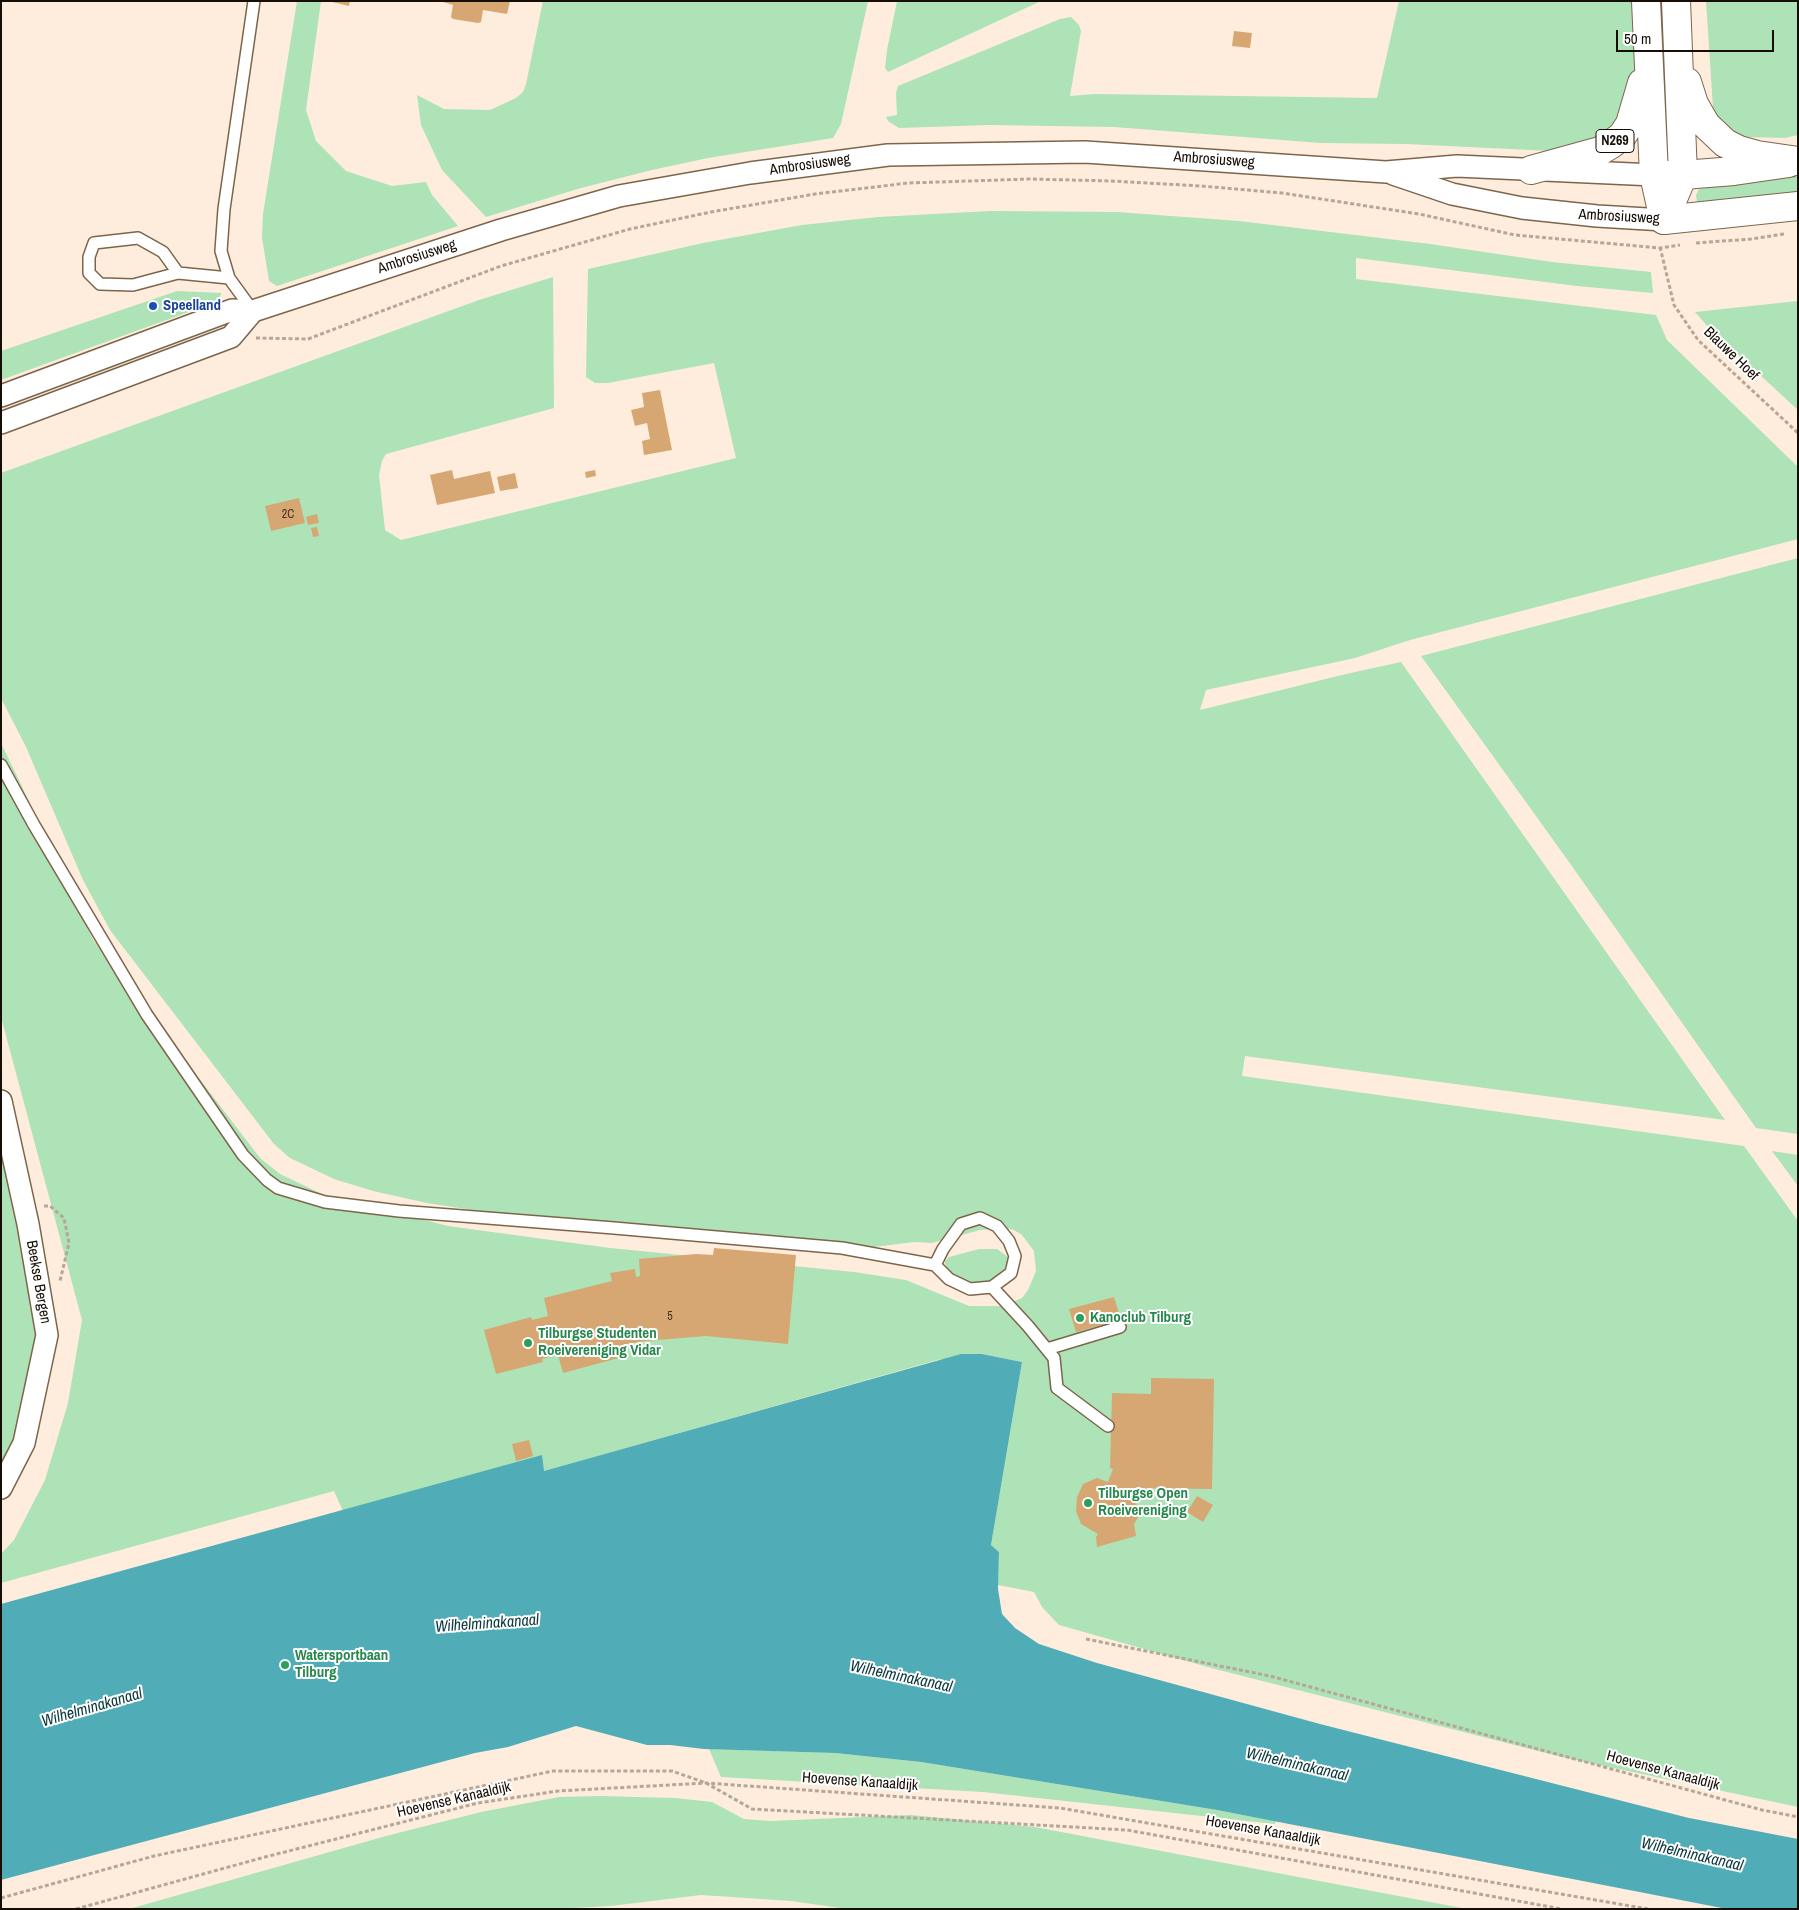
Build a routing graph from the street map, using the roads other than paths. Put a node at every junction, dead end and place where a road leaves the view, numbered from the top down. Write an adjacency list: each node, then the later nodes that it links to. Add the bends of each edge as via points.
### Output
1 (254, 1): 14 (lane, via 224,209 221,251)
2 (1646, 1): 5 (main road, N269)
3 (1676, 1): 4 (main road)
4 (1678, 54): 6 (main road, via 1694,104 1714,135 1740,150); 9 (main road)
5 (1648, 60): 7 (main road, N269, via 1636,108 1622,136 1600,151); 10 (main road, N269)
6 (1798, 162): 9 (main road, Ambrosiusweg)
7 (1531, 170): 8 (street, Ambrosiusweg, via 1457,166); 10 (street, Ambrosiusweg)
8 (1386, 172): 12 (street, Ambrosiusweg, via 1452,194 1522,208); 15 (street, Ambrosiusweg, via 1085,152 888,155 750,173 619,196 501,230)
9 (1683, 175): 10 (main road, Ambrosiusweg); 12 (main road)
10 (1654, 176): 12 (main road)
11 (1798, 206): 12 (main road, Ambrosiusweg)
12 (1664, 220)
13 (178, 273): 13 (lane, via 163,252 138,238 94,244 88,257 89,273 100,284 133,285); 14 (lane)
14 (229, 278): 15 (lane)
15 (253, 312): 16 (street, Ambrosiusweg, via 232,310); 17 (street, via 231,337)
16 (1, 396)
17 (1, 424)
18 (1, 764): 20 (lane, via 147,1015 243,1155 278,1188 325,1202 399,1211 842,1248)
19 (1, 1101): 25 (street, Beekse Bergen, via 28,1224 47,1335 24,1443)
20 (935, 1265): 21 (lane, via 949,1279 970,1289); 21 (lane, via 961,1224 980,1218 997,1226 1009,1241 1015,1256 1011,1272)
21 (992, 1287): 23 (lane)
22 (1120, 1327): 23 (lane)
23 (1047, 1350): 24 (lane, via 1054,1358 1057,1388)
24 (1108, 1426)
25 (1, 1488)

